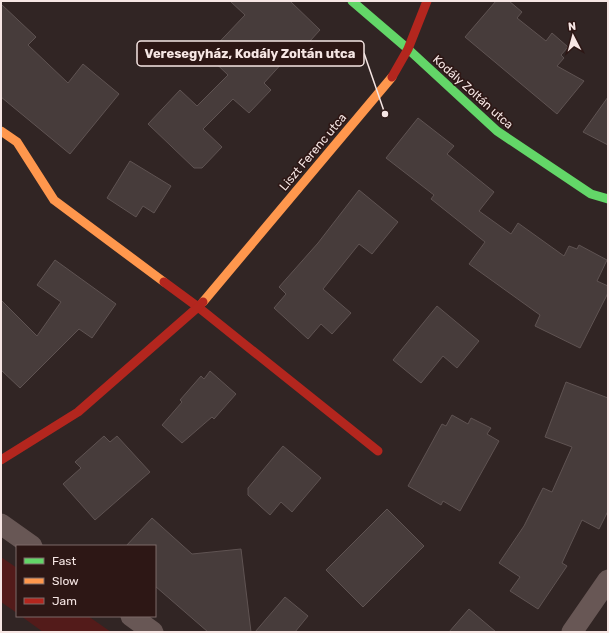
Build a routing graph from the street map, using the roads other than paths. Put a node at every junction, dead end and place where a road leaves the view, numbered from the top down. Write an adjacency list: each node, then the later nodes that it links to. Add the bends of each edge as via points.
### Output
1 (352, 1): 3 (street, Kodály Zoltán utca)
2 (427, 1): 3 (street, Liszt Ferenc utca)
3 (408, 49): 5 (street, Kodály Zoltán utca, via 497,131 591,194); 6 (street, Liszt Ferenc utca, via 391,79)
4 (1, 131): 6 (street, via 17,142 54,200)
5 (608, 199)
6 (198, 307): 7 (street); 8 (street, Liszt Ferenc utca, via 78,412)
7 (378, 451)
8 (1, 460)
9 (1, 524): 10 (street)
10 (31, 545)
11 (608, 580): 14 (street)
12 (132, 617): 13 (street)
13 (153, 632)
14 (572, 632)

